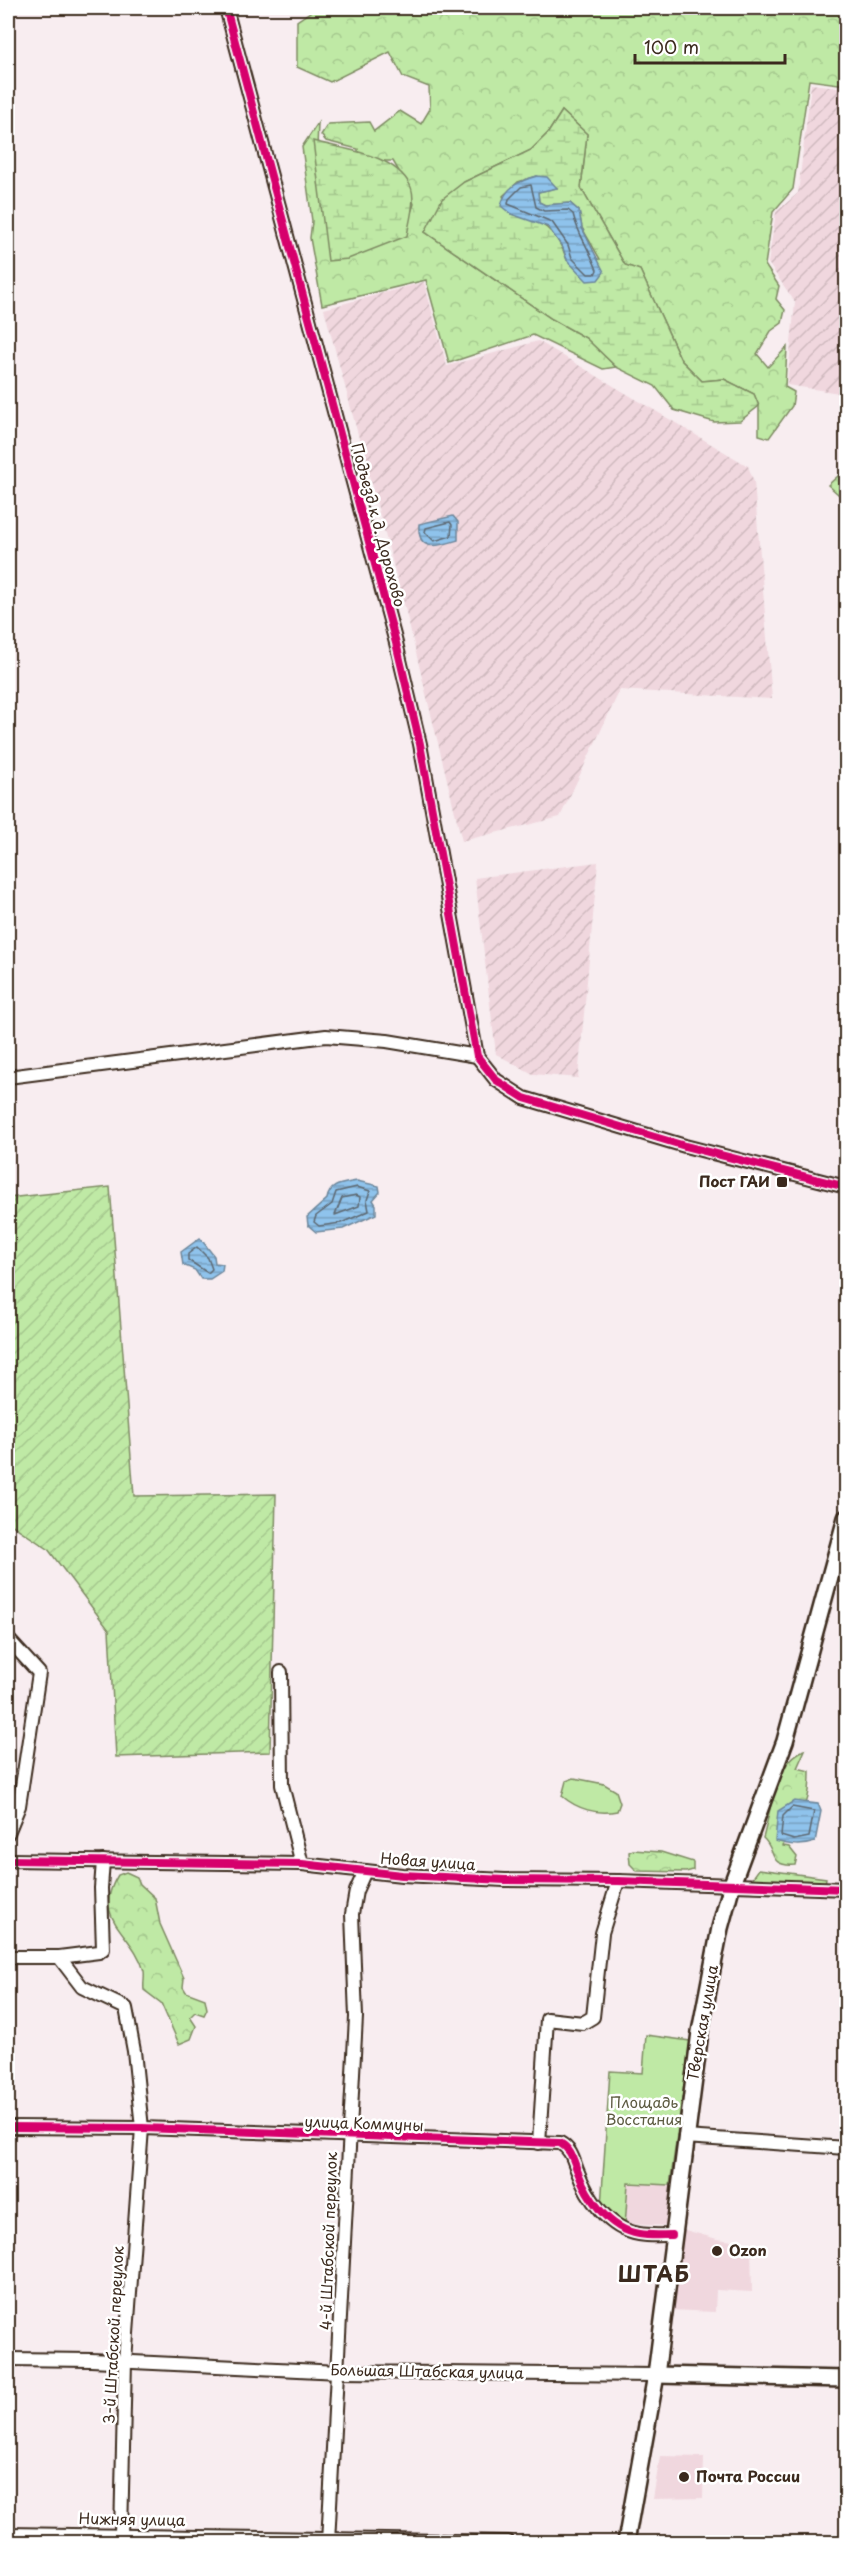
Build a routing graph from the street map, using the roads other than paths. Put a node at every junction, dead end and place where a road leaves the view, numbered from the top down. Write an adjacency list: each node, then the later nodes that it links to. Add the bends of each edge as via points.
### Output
1 (226, 8): 2 (street, Подъезд к д. Дорохово, via 420,744)
2 (477, 1056): 3 (street, via 387,1041 326,1036); 4 (street, via 496,1080 524,1098 685,1146)
3 (8, 1077)
4 (846, 1187)
5 (846, 1518): 14 (main road, Тверская улица, via 785,1741)
6 (8, 1639): 8 (street, via 39,1673 19,1806)
7 (281, 1672): 11 (street, via 282,1785)
8 (8, 1833)
9 (8, 1860): 10 (street, Новая улица)
10 (103, 1862): 11 (street, Новая улица); 17 (street, via 103,1949)
11 (302, 1864): 12 (street, Новая улица)
12 (365, 1871): 13 (street, Новая улица, via 505,1880); 20 (street, 4-й Штабской переулок, via 352,1914 356,2017)
13 (618, 1881): 14 (street, Новая улица); 22 (street, via 602,1933 593,2017 583,2023 547,2019)
14 (732, 1884): 15 (street, Новая улица); 21 (main road, Тверская улица, via 700,2032)
15 (846, 1889)
16 (8, 1957): 17 (street)
17 (59, 1957): 19 (street, 3-й Штабской переулок, via 81,1987 126,2008)
18 (8, 2127): 19 (street, улица Коммуны)
19 (142, 2128): 20 (street, улица Коммуны); 26 (street, 3-й Штабской переулок)
20 (348, 2137): 22 (street, улица Коммуны); 27 (street, 4-й Штабской переулок)
21 (685, 2137): 23 (street); 24 (main road, Тверская улица)
22 (539, 2143): 24 (street, улица Коммуны, via 565,2146 591,2198 622,2229)
23 (846, 2148)
24 (672, 2235): 28 (main road, Тверская улица)
25 (8, 2359): 26 (street, Большая Штабская улица)
26 (125, 2361): 27 (street, Большая Штабская улица); 31 (street, 3-й Штабской переулок)
27 (339, 2372): 28 (street, Большая Штабская улица); 32 (street, 4-й Штабской переулок)
28 (656, 2375): 29 (main road, Большая Штабская улица); 34 (main road, Тверская улица)
29 (846, 2379)
30 (8, 2534): 31 (street, Нижняя улица)
31 (123, 2538): 32 (street, Нижняя улица)
32 (328, 2541): 33 (street, Нижняя улица)
33 (508, 2542)
34 (626, 2542)

